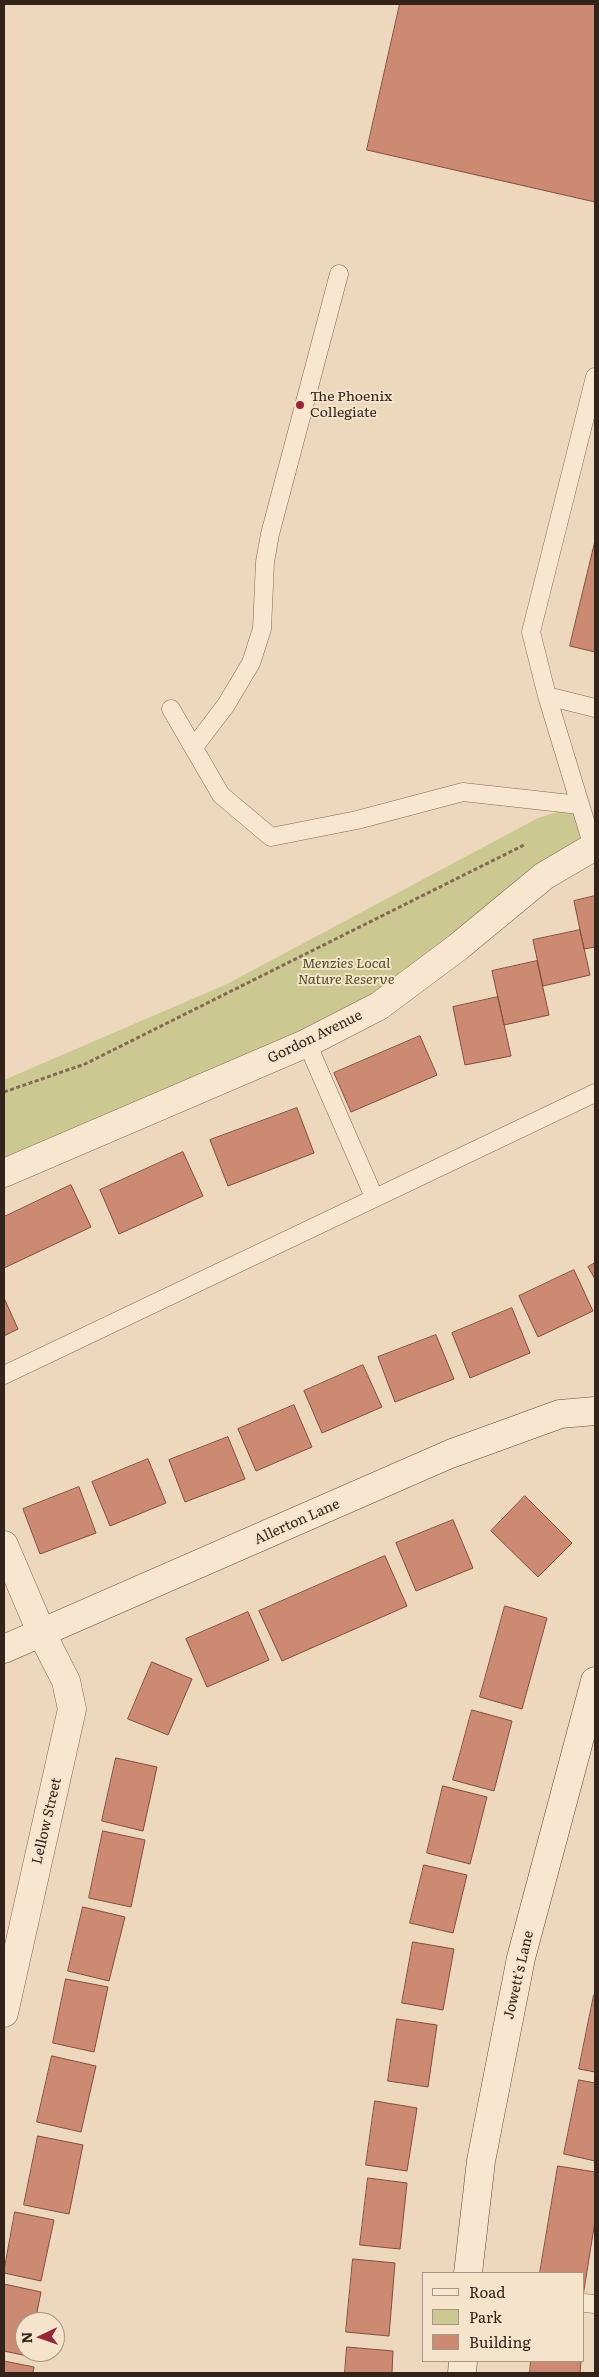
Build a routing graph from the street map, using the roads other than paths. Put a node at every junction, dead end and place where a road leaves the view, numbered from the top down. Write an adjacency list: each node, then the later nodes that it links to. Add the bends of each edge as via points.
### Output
1 (339, 274): 6 (lane, via 270,534 265,562 262,629 251,664 226,705)
2 (595, 377): 3 (lane, via 531,632)
3 (547, 696): 4 (lane); 7 (lane)
4 (595, 708)
5 (171, 709): 6 (lane)
6 (194, 747): 7 (lane, via 221,795 271,837 357,820 462,792)
7 (580, 805): 8 (lane)
8 (594, 847): 9 (street, Gordon Avenue, via 544,876 458,947 379,1006)
9 (307, 1043): 11 (street, Gordon Avenue); 12 (lane)
10 (595, 1093): 12 (lane)
11 (4, 1173)
12 (374, 1197): 13 (lane)
13 (4, 1375)
14 (595, 1411): 16 (street, Allerton Lane, via 560,1414 450,1454)
15 (4, 1545): 16 (street, Lellow Street)
16 (42, 1634): 17 (street, Allerton Lane); 19 (street, Lellow Street, via 66,1681 72,1709)
17 (4, 1650)
18 (595, 1681): 20 (street, Jowett's Lane, via 521,1958 481,2161)
19 (4, 2013)
20 (468, 2272)

